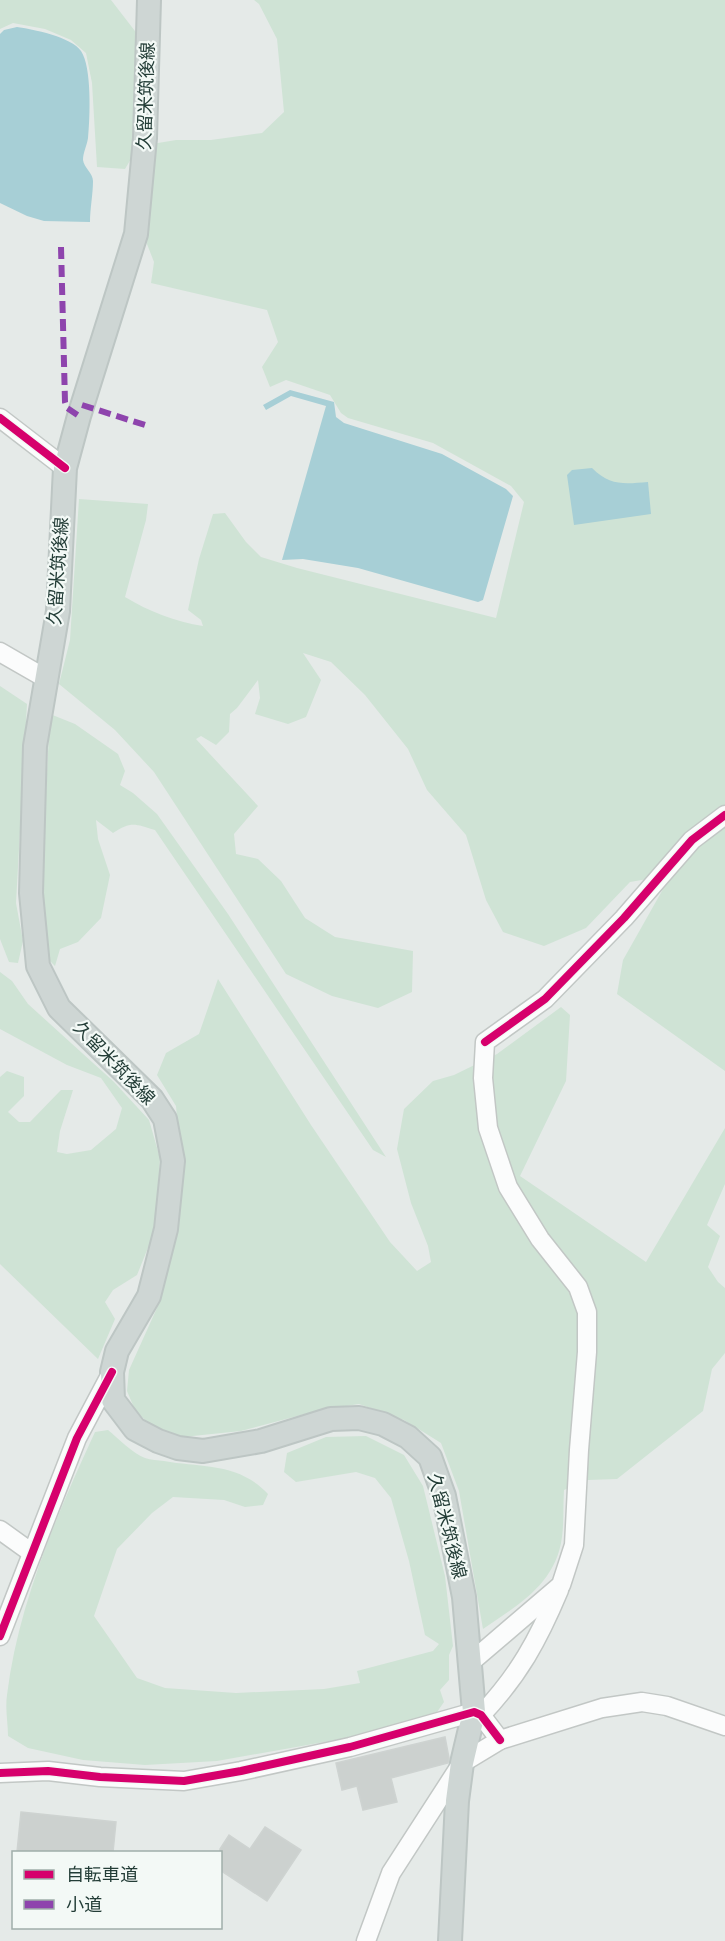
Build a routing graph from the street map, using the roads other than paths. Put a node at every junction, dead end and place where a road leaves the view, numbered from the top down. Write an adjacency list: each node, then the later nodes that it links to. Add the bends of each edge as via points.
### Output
1 (149, 0): 3 (main road, 久留米筑後線, via 145,138 136,234)
2 (0, 418): 3 (street)
3 (65, 468): 5 (main road, 久留米筑後線, via 58,611)
4 (0, 652): 5 (street)
5 (45, 678): 7 (main road, 久留米筑後線, via 35,746 31,893 38,966 59,1008 152,1099 165,1119 173,1161 166,1229 149,1296 117,1351)
6 (725, 815): 10 (street, via 692,840 624,918 545,999 485,1042 483,1077 488,1128 508,1187 540,1239 578,1287 587,1312 574,1545)
7 (111, 1372): 9 (street, via 77,1438); 12 (main road, 久留米筑後線, via 114,1400 135,1429 178,1448 203,1451 261,1441 331,1419 359,1418 383,1424 408,1437 430,1457 444,1496 464,1597)
8 (0, 1530): 9 (street)
9 (32, 1553): 11 (street)
10 (561, 1585): 12 (street); 13 (street, via 521,1668 503,1692)
11 (0, 1636)
12 (471, 1662): 13 (main road, 久留米筑後線)
13 (478, 1713): 15 (street); 16 (main road, 久留米筑後線); 17 (street, via 350,1747 184,1781 48,1771)
14 (725, 1726): 15 (street, via 667,1706 642,1702 602,1708)
15 (500, 1740): 16 (street)
16 (462, 1763): 18 (street, via 391,1873); 19 (main road, 久留米筑後線)
17 (0, 1773)
18 (366, 1941)
19 (450, 1941)

